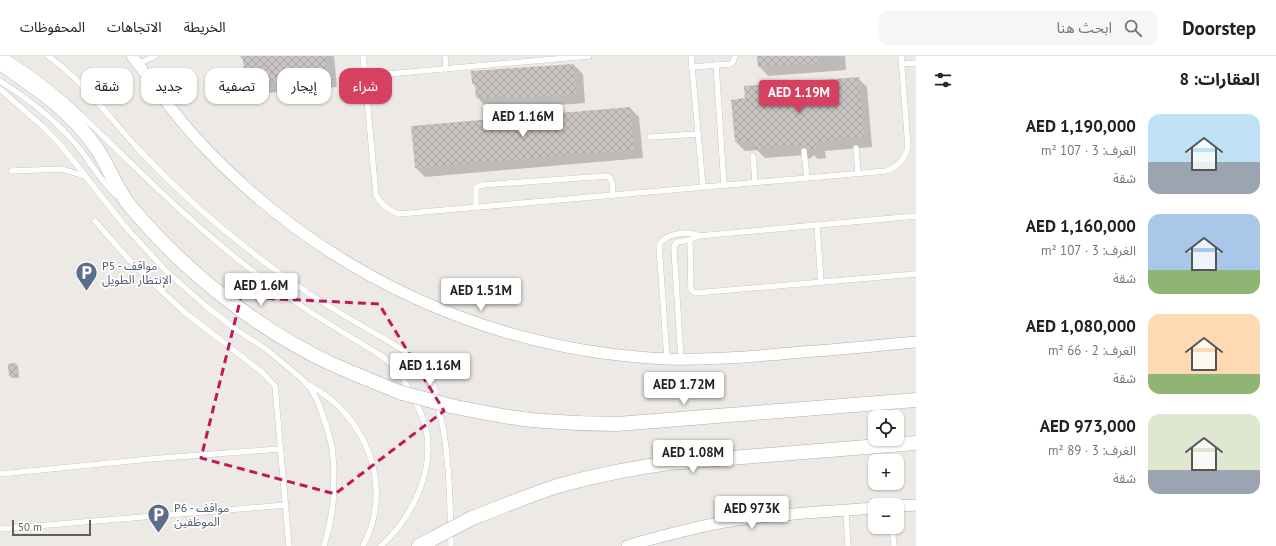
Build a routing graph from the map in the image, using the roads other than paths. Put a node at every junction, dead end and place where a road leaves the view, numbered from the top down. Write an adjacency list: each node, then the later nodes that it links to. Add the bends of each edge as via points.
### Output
1 (4, 56): 62 (lane, via 37,77 73,107 183,214 226,251 294,302 368,347 398,371 424,420 428,442 427,463 413,504)
2 (48, 56): 64 (lane, via 89,92 158,170 232,237 314,297 404,351 422,369 432,383 445,432)
3 (155, 56): 10 (lane)
4 (363, 56): 16 (lane)
5 (445, 56): 17 (lane)
6 (589, 56): 17 (lane)
7 (691, 56): 15 (lane)
8 (735, 56): 14 (lane, via 730,64)
9 (901, 56): 13 (lane)
10 (135, 60): 45 (street, via 187,128 213,156 251,192 304,235 349,264 403,293 513,334 577,349)
11 (0, 63): 35 (street, via 59,106 79,127 97,148)
12 (916, 63): 13 (lane)
13 (901, 64): 28 (lane, via 907,152 901,162 891,169)
14 (716, 66): 15 (lane); 32 (lane)
15 (692, 67): 22 (lane)
16 (364, 68)
17 (446, 69): 18 (lane)
18 (392, 74)
19 (0, 81): 35 (lane, via 54,122 74,142 112,192)
20 (0, 89): 29 (lane, via 51,134)
21 (368, 104): 36 (lane, via 376,195 385,207 399,214)
22 (698, 134): 23 (lane); 33 (lane)
23 (650, 137)
24 (856, 148): 28 (lane)
25 (804, 151): 30 (lane)
26 (753, 156): 31 (lane)
27 (11, 172): 29 (lane, via 62,169)
28 (858, 173): 30 (lane)
29 (84, 176): 47 (lane, via 137,241 165,270 207,307 266,349)
30 (807, 178): 31 (lane)
31 (755, 182): 32 (lane)
32 (724, 185): 33 (lane)
33 (703, 187): 34 (lane)
34 (613, 195): 36 (lane); 36 (lane, via 612,181 607,176 482,185 476,188)
35 (130, 206): 48 (street, bridge, via 182,260 210,284 245,312 301,348 367,380 402,393 451,406 541,421 617,424)
36 (476, 207)
37 (916, 216): 39 (lane)
38 (95, 221): 50 (lane, via 132,263 182,311 275,386)
39 (817, 225): 40 (lane); 43 (lane)
40 (698, 236): 41 (lane); 45 (lane, via 691,233 670,236 664,238 659,245)
41 (690, 240): 43 (lane, via 691,289 695,293); 46 (lane, via 677,242 674,246)
42 (916, 274): 43 (lane)
43 (821, 282)
44 (916, 342): 46 (street, via 752,357)
45 (667, 359): 46 (street)
46 (681, 359)
47 (306, 383): 60 (lane, via 315,395 324,418 333,457 333,504); 61 (lane, via 331,398 351,419 360,431 371,458 376,501 371,529)
48 (916, 400)
49 (916, 443): 63 (street, bridge, via 632,468 561,485 472,518)
50 (280, 449): 51 (lane); 52 (lane)
51 (0, 474)
52 (286, 505): 57 (lane); 59 (lane)
53 (916, 505): 54 (street)
54 (904, 506)
55 (868, 509): 56 (street)
56 (846, 511): 65 (street, via 721,523 679,531); 66 (lane)
57 (0, 530)
58 (893, 534): 67 (lane)
59 (289, 546)
60 (324, 546)
61 (364, 546)
62 (381, 546)
63 (419, 546)
64 (451, 546)
65 (627, 546)
66 (848, 546)
67 (894, 546)

